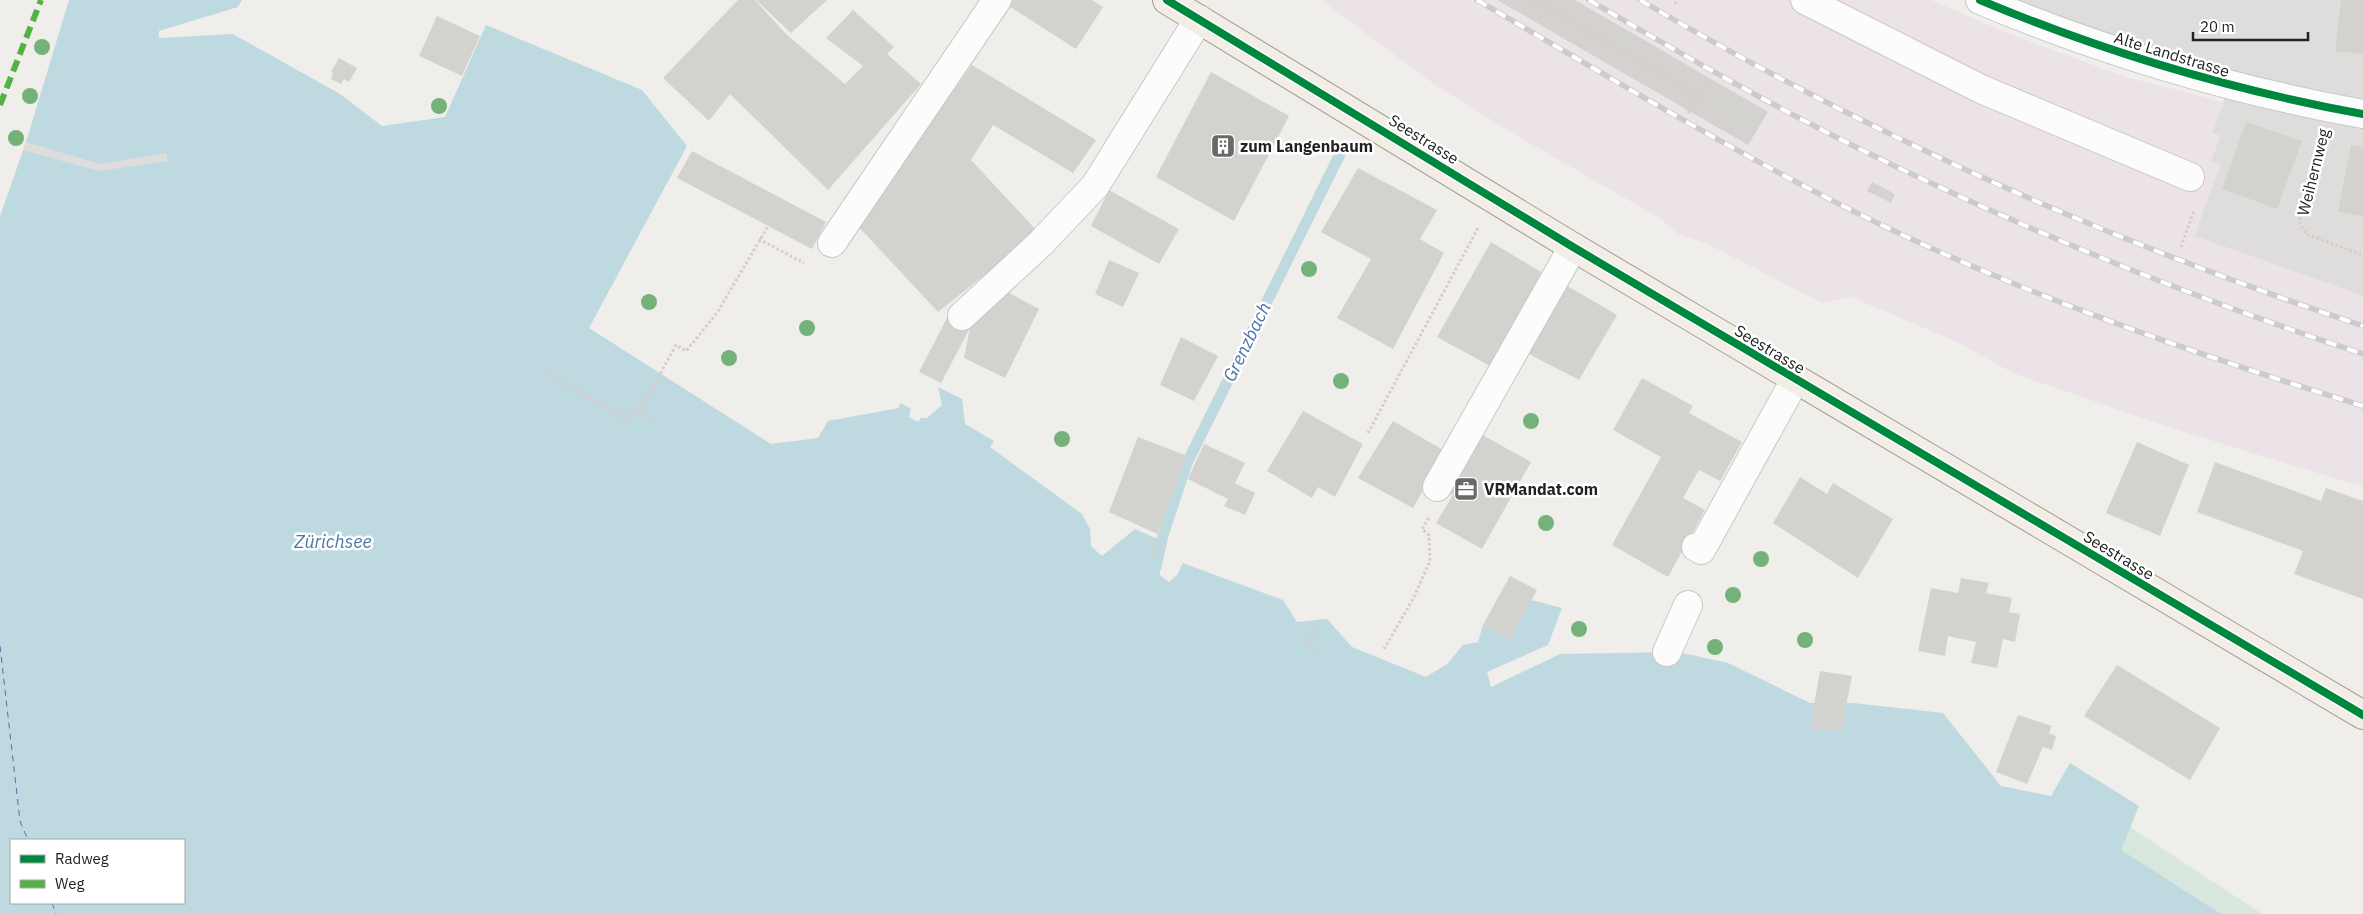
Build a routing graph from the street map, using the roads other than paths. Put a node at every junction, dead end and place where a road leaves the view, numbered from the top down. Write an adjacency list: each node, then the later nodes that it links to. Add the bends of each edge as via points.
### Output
1 (997, 0): 8 (street)
2 (1167, 0): 5 (main road, Seestrasse)
3 (1805, 0): 7 (street, via 1981,90)
4 (1980, 0): 6 (street, Alte Landstrasse, via 2076,39 2150,64 2238,88)
5 (1199, 19): 9 (main road, Seestrasse); 10 (street, via 1095,186 1040,244)
6 (2363, 114)
7 (2190, 177)
8 (832, 243)
9 (1573, 247): 11 (main road, Seestrasse); 12 (street)
10 (962, 316)
11 (1795, 380): 13 (street, via 1702,550); 16 (main road, Seestrasse)
12 (1437, 487)
13 (1696, 547)
14 (1688, 605): 15 (street)
15 (1667, 652)
16 (2363, 715)

